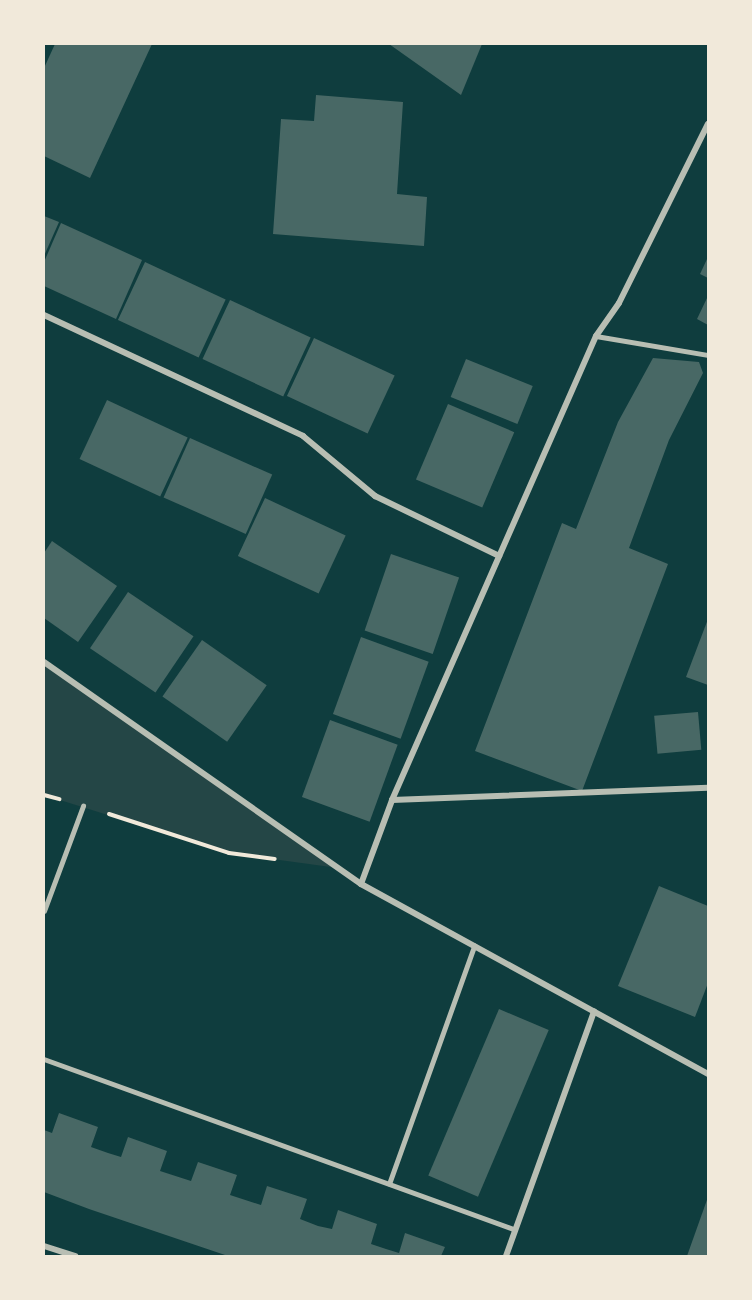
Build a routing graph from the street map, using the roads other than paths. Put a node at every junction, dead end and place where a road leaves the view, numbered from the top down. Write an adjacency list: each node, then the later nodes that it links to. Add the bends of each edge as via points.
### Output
1 (708, 124): 3 (street, via 619,303)
2 (44, 315): 5 (street, via 303,436 375,496)
3 (596, 336): 4 (lane); 5 (street)
4 (708, 355)
5 (500, 556): 8 (street)
6 (44, 662): 10 (street)
7 (708, 788): 8 (street)
8 (392, 800): 10 (street)
9 (83, 806): 11 (lane)
10 (361, 884): 12 (street)
11 (44, 911)
12 (474, 946): 13 (street); 16 (lane)
13 (594, 1011): 15 (street); 17 (street)
14 (44, 1059): 16 (lane)
15 (708, 1074)
16 (389, 1184): 17 (lane)
17 (514, 1229): 20 (street)
18 (44, 1246): 19 (street)
19 (75, 1257)
20 (506, 1257)

